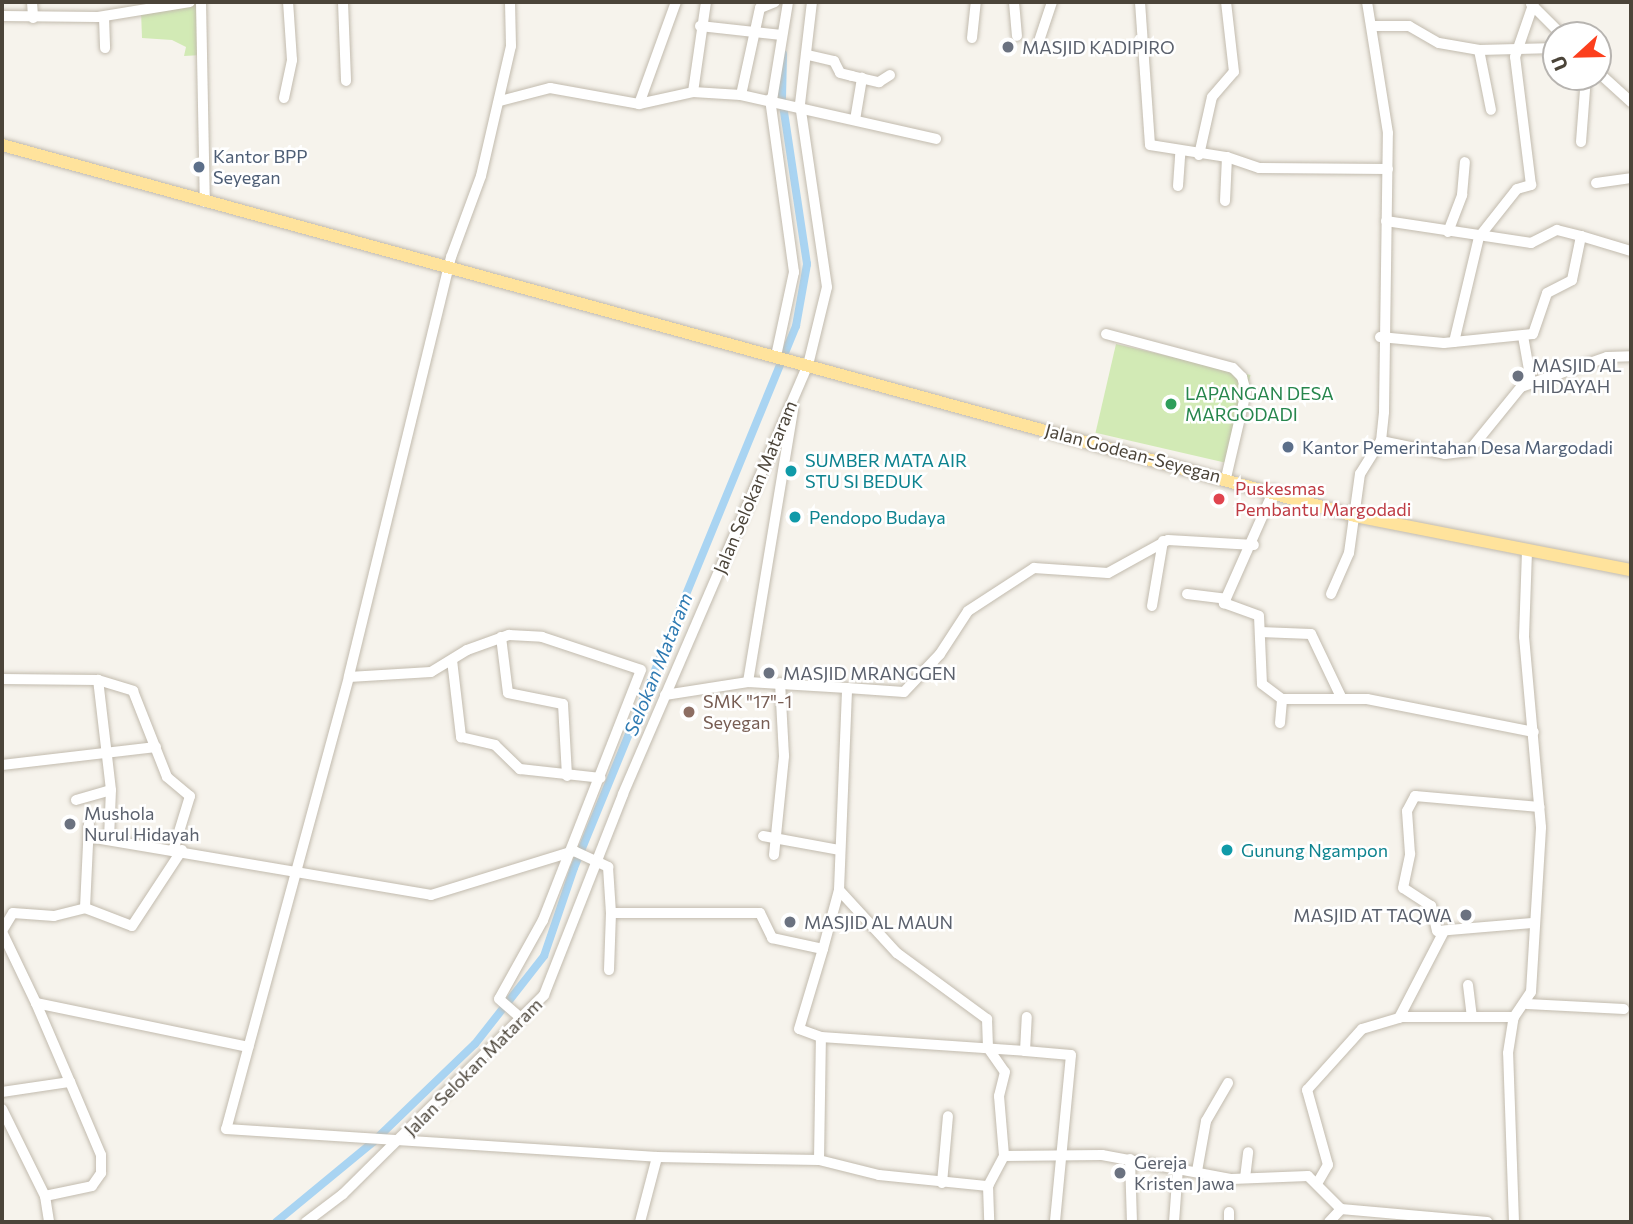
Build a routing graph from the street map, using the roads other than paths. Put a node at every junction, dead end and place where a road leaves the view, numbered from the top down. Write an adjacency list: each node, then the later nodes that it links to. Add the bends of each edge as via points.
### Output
1 (32, 2): 22 (street)
2 (190, 2): 18 (street)
3 (201, 2): 63 (street)
4 (288, 2): 43 (street, via 292,60)
5 (343, 2): 38 (street)
6 (510, 2): 45 (street, via 511,46)
7 (676, 2): 48 (street)
8 (706, 2): 24 (street)
9 (775, 2): 26 (street, via 760,8)
10 (788, 2): 27 (street)
11 (812, 2): 35 (street, Jalan Selokan Mataram)
12 (976, 2): 29 (street)
13 (1014, 2): 28 (street)
14 (1052, 2): 30 (street)
15 (1140, 2): 54 (street, via 1148,139 1154,149)
16 (1226, 2): 55 (street, via 1234,72 1212,97)
17 (1367, 2): 25 (street)
18 (168, 3): 21 (street)
19 (1532, 3): 23 (street); 31 (street)
20 (2, 16): 22 (street)
21 (104, 17): 22 (street); 33 (street)
22 (33, 18)
23 (1549, 21)
24 (699, 26): 26 (street); 41 (street)
25 (1374, 26): 34 (street, via 1409,26 1439,43); 58 (street)
26 (755, 32): 27 (street); 42 (street)
27 (782, 35): 44 (street)
28 (1017, 36)
29 (972, 38)
30 (1040, 40)
31 (1517, 45): 32 (street); 34 (street); 67 (street, via 1531,185 1517,189)
32 (1542, 47)
33 (105, 48)
34 (1479, 50): 49 (street)
35 (808, 55): 37 (street); 47 (street, Jalan Selokan Mataram)
36 (890, 75): 37 (street, via 885,82)
37 (862, 78): 50 (street)
38 (346, 81)
39 (1612, 85): 46 (street)
40 (1585, 91): 52 (street)
41 (693, 92): 42 (street); 48 (street)
42 (741, 95): 44 (street)
43 (284, 98)
44 (772, 100): 47 (street); 75 (street, via 793,271)
45 (500, 101): 48 (street, via 550,88); 69 (street)
46 (1631, 102)
47 (795, 103): 50 (street); 76 (street, Jalan Selokan Mataram, via 827,287)
48 (639, 104)
49 (1491, 110)
50 (855, 120): 51 (street)
51 (936, 139)
52 (1581, 142)
53 (2, 145): 63 (main road, Jalan Godean-Seyegan)
54 (1180, 154): 55 (street); 61 (street)
55 (1199, 155): 56 (street)
56 (1227, 157): 58 (street, via 1259,167); 62 (street)
57 (1465, 162): 65 (street, via 1462,195)
58 (1388, 169): 64 (street)
59 (1631, 178): 60 (street)
60 (1596, 183)
61 (1178, 186)
62 (1225, 201)
63 (205, 202): 69 (main road, Jalan Godean-Seyegan)
64 (1386, 221): 65 (street); 72 (street)
65 (1448, 232): 67 (street)
66 (1581, 236): 67 (street, via 1557,230 1531,243); 68 (street); 71 (street, via 1572,280 1547,293 1536,333)
67 (1479, 237): 73 (street)
68 (1631, 251)
69 (451, 271): 75 (main road, Jalan Godean-Seyegan); 94 (street)
70 (1106, 334): 80 (street, via 1233,368 1241,377 1245,392)
71 (1523, 336): 73 (street); 77 (street)
72 (1380, 337): 73 (street); 79 (street)
73 (1454, 342)
74 (1631, 356): 77 (street, via 1607,357)
75 (778, 357): 76 (main road, Jalan Godean-Seyegan)
76 (804, 364): 78 (street, Jalan Selokan Mataram); 80 (main road, Jalan Godean-Seyegan)
77 (1531, 381): 79 (street, via 1501,404 1476,449 1445,454)
78 (795, 394): 97 (street); 100 (street, Jalan Selokan Mataram)
79 (1381, 441): 82 (street, via 1360,474)
80 (1226, 478): 81 (main road, Jalan Godean-Seyegan)
81 (1274, 490): 82 (main road, Jalan Godean-Seyegan); 84 (street)
82 (1355, 516): 85 (main road, Jalan Godean-Seyegan); 88 (street)
83 (1163, 541): 84 (street); 90 (street); 99 (street, via 1108,573 1051,566 1001,584 968,611 940,654 904,692)
84 (1254, 545): 89 (street)
85 (1527, 549): 86 (main road, Jalan Godean-Seyegan); 104 (street, via 1524,637)
86 (1631, 570)
87 (1187, 594): 89 (street)
88 (1331, 594)
89 (1226, 599): 91 (street, via 1226,607 1257,613)
90 (1152, 606)
91 (1260, 632): 101 (street, via 1259,680); 102 (street, via 1311,634)
92 (500, 637): 93 (street); 108 (street, via 508,693 563,704); 109 (street, via 541,637 641,670)
93 (452, 660): 94 (street, via 416,676); 108 (street, via 461,737 495,745 520,769)
94 (349, 677): 122 (street)
95 (2, 679): 96 (street)
96 (97, 680): 105 (street, via 133,691); 106 (street)
97 (748, 682): 98 (street); 100 (street)
98 (780, 683): 99 (street); 117 (street, via 784,756)
99 (847, 688): 119 (street)
100 (665, 695): 121 (street, Jalan Selokan Mataram)
101 (1282, 699): 102 (street); 103 (street)
102 (1342, 699): 104 (street)
103 (1280, 723)
104 (1534, 732): 112 (street)
105 (156, 747): 106 (street); 118 (street, via 167,777 190,796)
106 (107, 752): 107 (street); 110 (street)
107 (2, 765)
108 (568, 776): 109 (street)
109 (601, 778): 120 (street)
110 (111, 790): 111 (street); 116 (street)
111 (76, 800)
112 (1540, 807): 126 (street); 128 (street, via 1410,798 1404,888 1431,906 1436,930)
113 (89, 824): 115 (street)
114 (763, 836): 117 (street)
115 (89, 837): 116 (street); 124 (street)
116 (109, 839): 118 (street)
117 (776, 845): 119 (street)
118 (178, 849): 122 (street); 124 (street, via 132,926)
119 (839, 850): 123 (street)
120 (572, 852): 121 (street); 122 (street, via 439,894); 135 (street, via 502,1002)
121 (595, 860): 125 (street, via 609,869); 135 (street, Jalan Selokan Mataram, via 551,982)
122 (298, 868): 141 (street)
123 (839, 890): 129 (street); 142 (street, via 897,953 984,1015)
124 (86, 905): 127 (street, via 54,916 13,913)
125 (611, 913): 129 (street, via 760,913 772,938); 130 (street)
126 (1532, 923): 128 (street); 133 (street)
127 (2, 931): 132 (street)
128 (1443, 933): 139 (street)
129 (823, 949): 140 (street, via 799,1029)
130 (609, 970)
131 (1468, 985): 137 (street)
132 (36, 1003): 141 (street); 144 (street)
133 (1527, 1004): 134 (street); 138 (street)
134 (1624, 1009)
135 (518, 1016): 149 (street, Jalan Selokan Mataram)
136 (1027, 1017): 143 (street)
137 (1472, 1017): 138 (street); 139 (street)
138 (1514, 1017): 173 (street, via 1508,1053)
139 (1399, 1018): 159 (street, via 1362,1029 1310,1083 1307,1099 1328,1165)
140 (821, 1037): 142 (street); 155 (street)
141 (248, 1046): 149 (street, via 226,1129)
142 (988, 1048): 143 (street); 151 (street, via 1005,1072 999,1096)
143 (1025, 1051): 152 (street, via 1071,1055)
144 (69, 1082): 146 (street); 162 (street, via 101,1155 101,1173 92,1186)
145 (1228, 1083): 157 (street, via 1206,1121)
146 (2, 1092)
147 (2, 1109): 162 (street)
148 (948, 1116): 160 (street)
149 (404, 1136): 153 (street); 165 (street, Jalan Selokan Mataram)
150 (1248, 1152): 158 (street)
151 (1004, 1156): 152 (street); 161 (street)
152 (1062, 1156): 154 (street); 168 (street)
153 (657, 1157): 155 (street); 166 (street)
154 (1130, 1159): 156 (street); 169 (street)
155 (819, 1160): 160 (street)
156 (1178, 1168): 157 (street); 170 (street)
157 (1197, 1171): 158 (street)
158 (1245, 1178): 159 (street, via 1308,1176)
159 (1318, 1182): 163 (street)
160 (942, 1184): 161 (street)
161 (988, 1186): 167 (street)
162 (46, 1196): 164 (street)
163 (1341, 1209): 171 (street); 172 (street)
164 (49, 1222)
165 (306, 1222)
166 (640, 1222)
167 (989, 1222)
168 (1055, 1222)
169 (1132, 1222)
170 (1174, 1222)
171 (1329, 1222)
172 (1487, 1222)
173 (1514, 1222)

